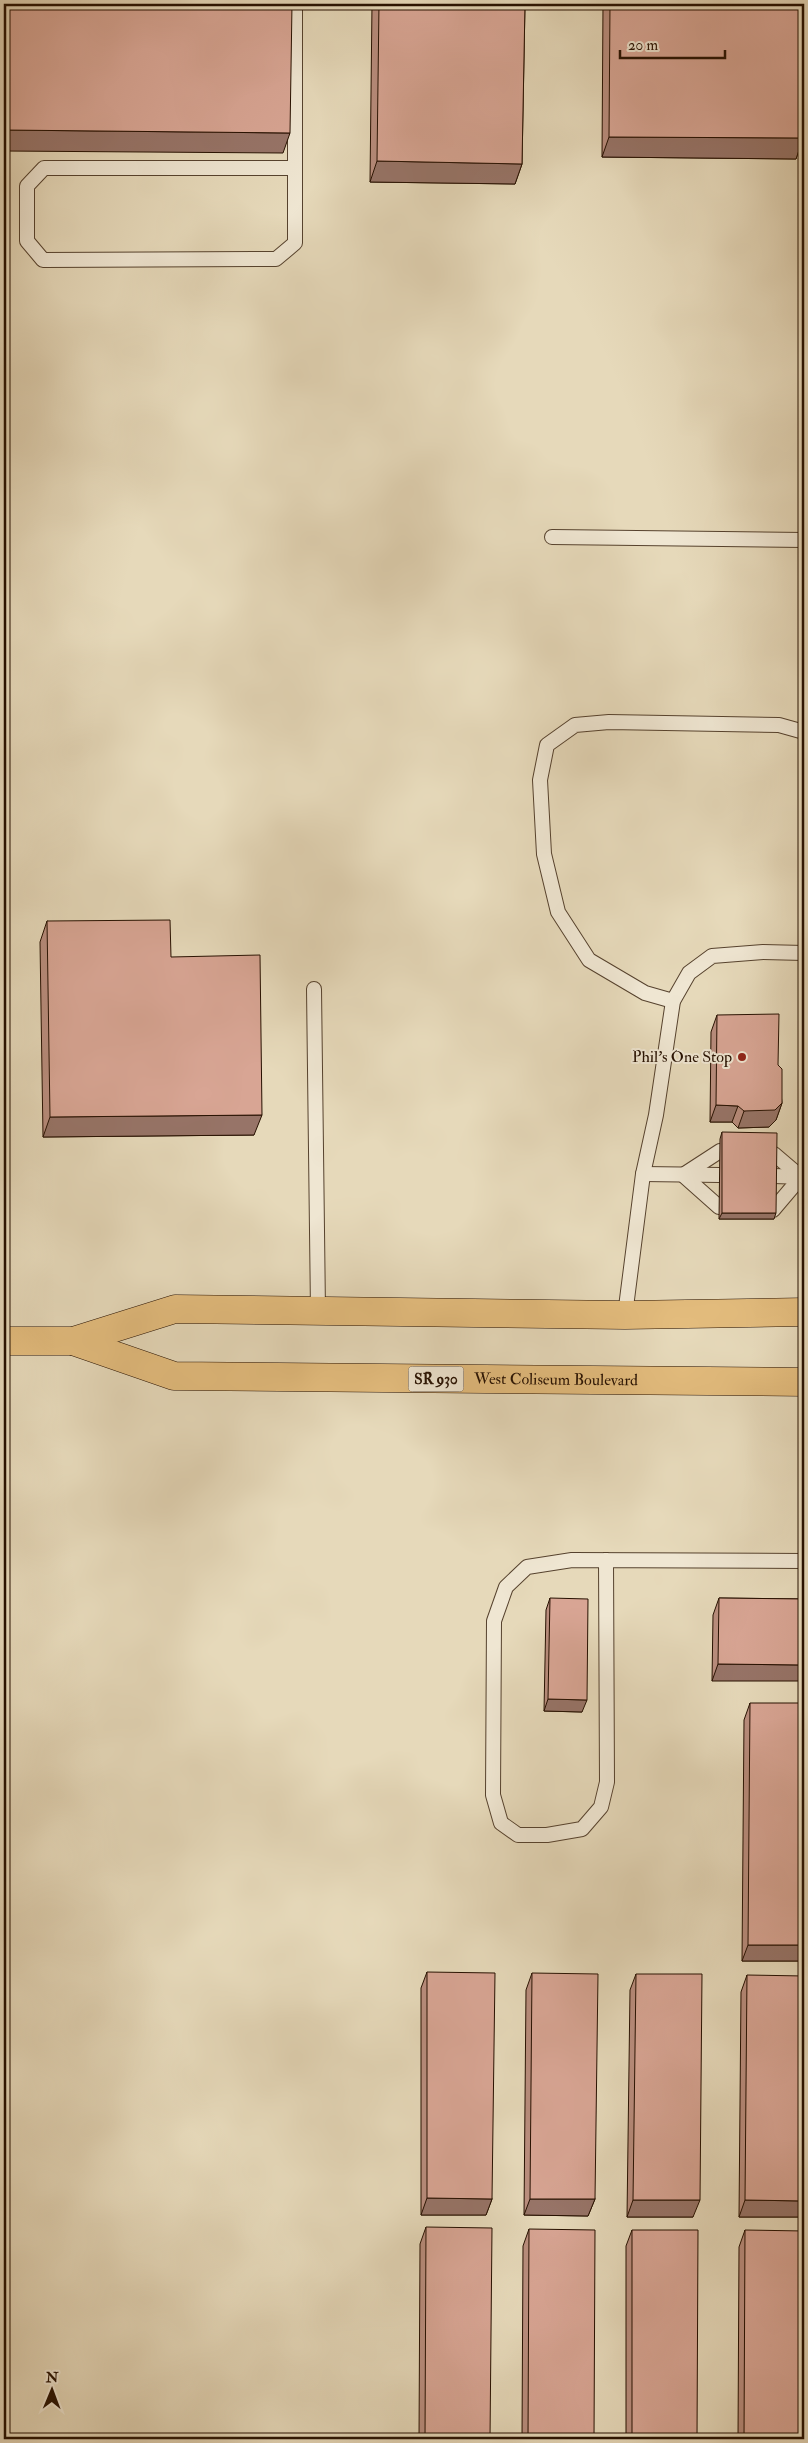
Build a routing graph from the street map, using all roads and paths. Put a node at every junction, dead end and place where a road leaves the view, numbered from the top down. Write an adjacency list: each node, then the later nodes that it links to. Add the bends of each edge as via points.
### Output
1 (295, 4): 2 (lane)
2 (295, 168): 2 (lane, via 295,243 276,259 44,260 28,241 27,186 44,168)
3 (552, 537): 4 (lane)
4 (804, 540)
5 (804, 732): 8 (lane, via 779,725 609,722 575,725 547,745 540,780 544,854 558,912 589,960 645,993)
6 (804, 953): 8 (lane, via 712,956 689,974)
7 (314, 989): 18 (lane)
8 (673, 1001): 11 (lane, via 656,1115)
9 (720, 1151): 12 (lane)
10 (774, 1154): 15 (lane)
11 (643, 1174): 12 (lane); 20 (lane)
12 (682, 1175): 13 (lane); 16 (lane)
13 (720, 1175)
14 (774, 1176): 15 (lane)
15 (803, 1177): 17 (lane)
16 (720, 1207)
17 (773, 1210)
18 (318, 1311): 20 (highway, West Coliseum Boulevard / SR 930); 22 (highway, West Coliseum Boulevard / SR 930, via 175,1309)
19 (804, 1312): 20 (highway, West Coliseum Boulevard / SR 930)
20 (624, 1315)
21 (4, 1341): 22 (highway, West Coliseum Boulevard / SR 930)
22 (73, 1341): 23 (highway, West Coliseum Boulevard / SR 930, via 174,1376)
23 (804, 1382)
24 (606, 1560): 24 (lane, via 607,1782 601,1807 582,1829 547,1835 518,1835 500,1823 493,1795 494,1621 506,1587 528,1567 572,1560); 25 (lane)
25 (804, 1561)

